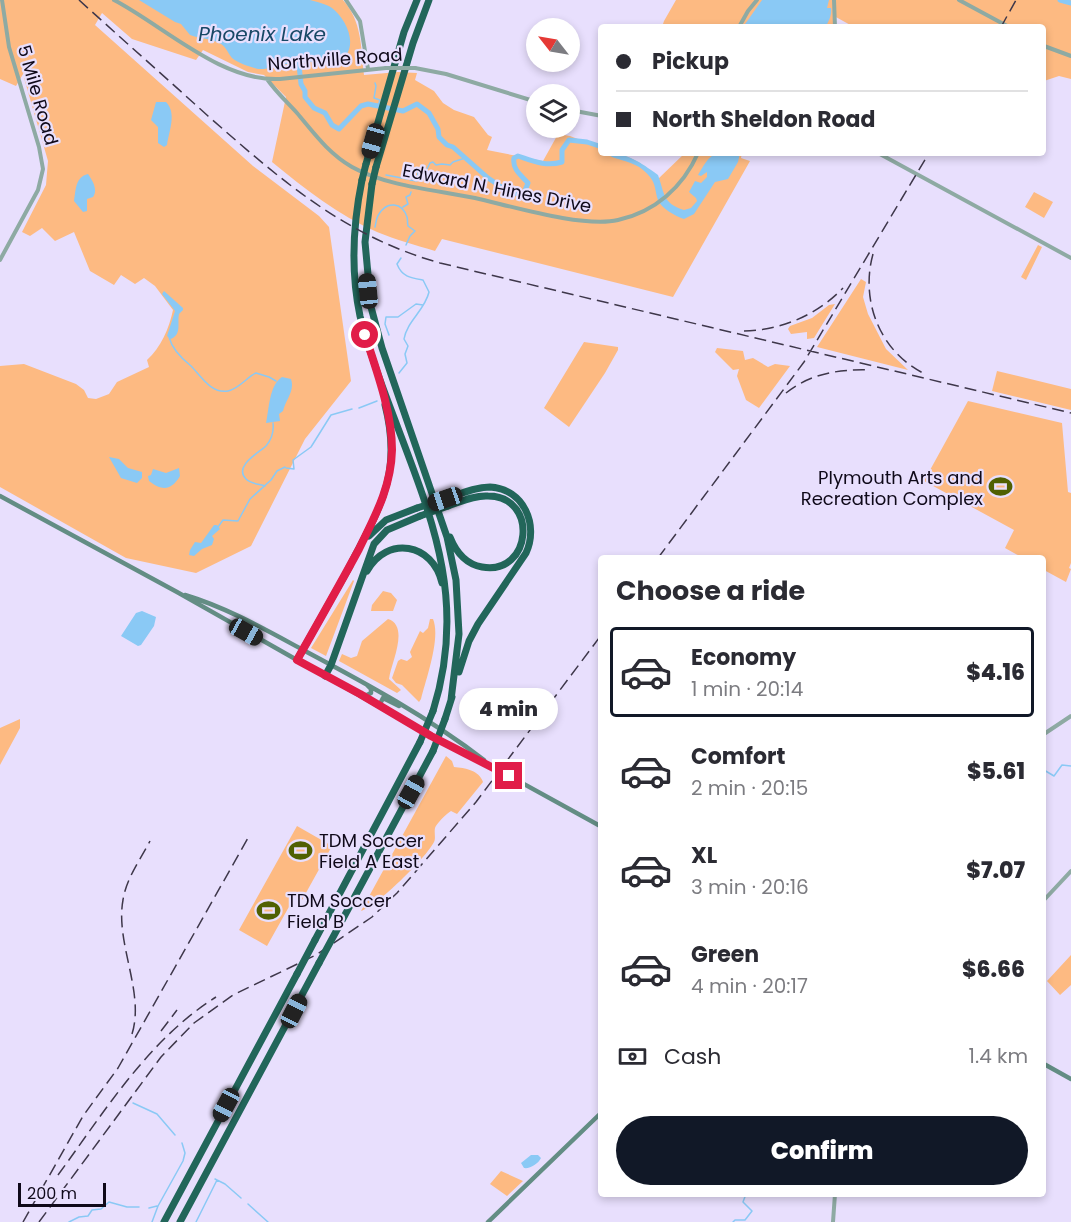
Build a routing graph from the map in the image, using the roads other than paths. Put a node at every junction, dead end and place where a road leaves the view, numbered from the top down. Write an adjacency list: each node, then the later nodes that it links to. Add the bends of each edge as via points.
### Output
1 (2, 0): 24 (street, 5 Mile Road, via 12,59 43,169 38,190)
2 (114, 0): 17 (street, Northville Road, via 223,66)
3 (346, 0): 10 (street)
4 (357, 0): 10 (street)
5 (417, 0): 25 (highway, bridge, via 366,164 356,225 360,315)
6 (429, 0): 26 (highway, bridge, via 376,167 365,243 371,307)
7 (758, 0): 11 (street)
8 (834, 0): 12 (street)
9 (959, 0): 13 (street)
10 (352, 7): 16 (street, via 361,27)
11 (741, 24)
12 (835, 24)
13 (1003, 24)
14 (1046, 47): 15 (street)
15 (1071, 56)
16 (368, 69): 17 (street, Northville Road); 18 (street, Northville Road, bridge, via 415,68)
17 (267, 79): 21 (street, Edward N. Hines Drive, via 328,149 355,168 380,177 587,221 616,221 658,203 686,176)
18 (526, 99)
19 (580, 112): 20 (street)
20 (598, 115)
21 (696, 156)
22 (884, 156): 23 (street)
23 (1071, 258)
24 (0, 260)
25 (376, 368): 30 (highway, via 390,426 390,474 380,507); 33 (highway, via 436,538 444,570)
26 (431, 492): 28 (highway, via 454,546 468,562 495,567 517,553 524,527 518,512 507,501 486,495); 44 (highway, via 447,537 456,580 459,634)
27 (0, 496): 31 (main road)
28 (446, 502): 29 (highway, bridge); 44 (highway, via 482,488 504,490 522,504 532,532 526,553 473,633)
29 (419, 512): 30 (highway, via 392,518 377,527); 32 (highway, via 379,538)
30 (348, 569): 37 (highway)
31 (177, 592): 34 (main road); 35 (main road)
32 (353, 600): 33 (highway, via 377,556 393,549 410,548 425,555 437,568); 40 (highway)
33 (448, 616): 59 (highway, bridge, via 444,667 420,742)
34 (249, 621): 35 (main road); 36 (main road)
35 (246, 632): 38 (main road)
36 (291, 643): 37 (main road); 38 (main road)
37 (303, 650): 39 (highway); 40 (main road)
38 (283, 653): 39 (main road)
39 (297, 660): 41 (main road)
40 (331, 665): 41 (highway); 42 (main road)
41 (325, 676): 43 (main road)
42 (366, 683): 43 (main road, via 370,693); 46 (main road)
43 (360, 694): 45 (main road)
44 (451, 700): 60 (highway, bridge, via 433,751)
45 (379, 706): 46 (main road, via 385,698); 49 (main road)
46 (413, 711): 47 (main road)
47 (420, 715): 49 (main road, via 419,722); 51 (main road)
48 (1071, 716): 50 (street)
49 (411, 724): 51 (main road)
50 (1046, 733)
51 (493, 767): 52 (main road)
52 (598, 825)
53 (1071, 871): 54 (street)
54 (1046, 898)
55 (1046, 1066): 56 (main road)
56 (1071, 1079)
57 (598, 1116): 61 (main road)
58 (835, 1197): 62 (street)
59 (164, 1222)
60 (180, 1222)
61 (488, 1222)
62 (833, 1222)

